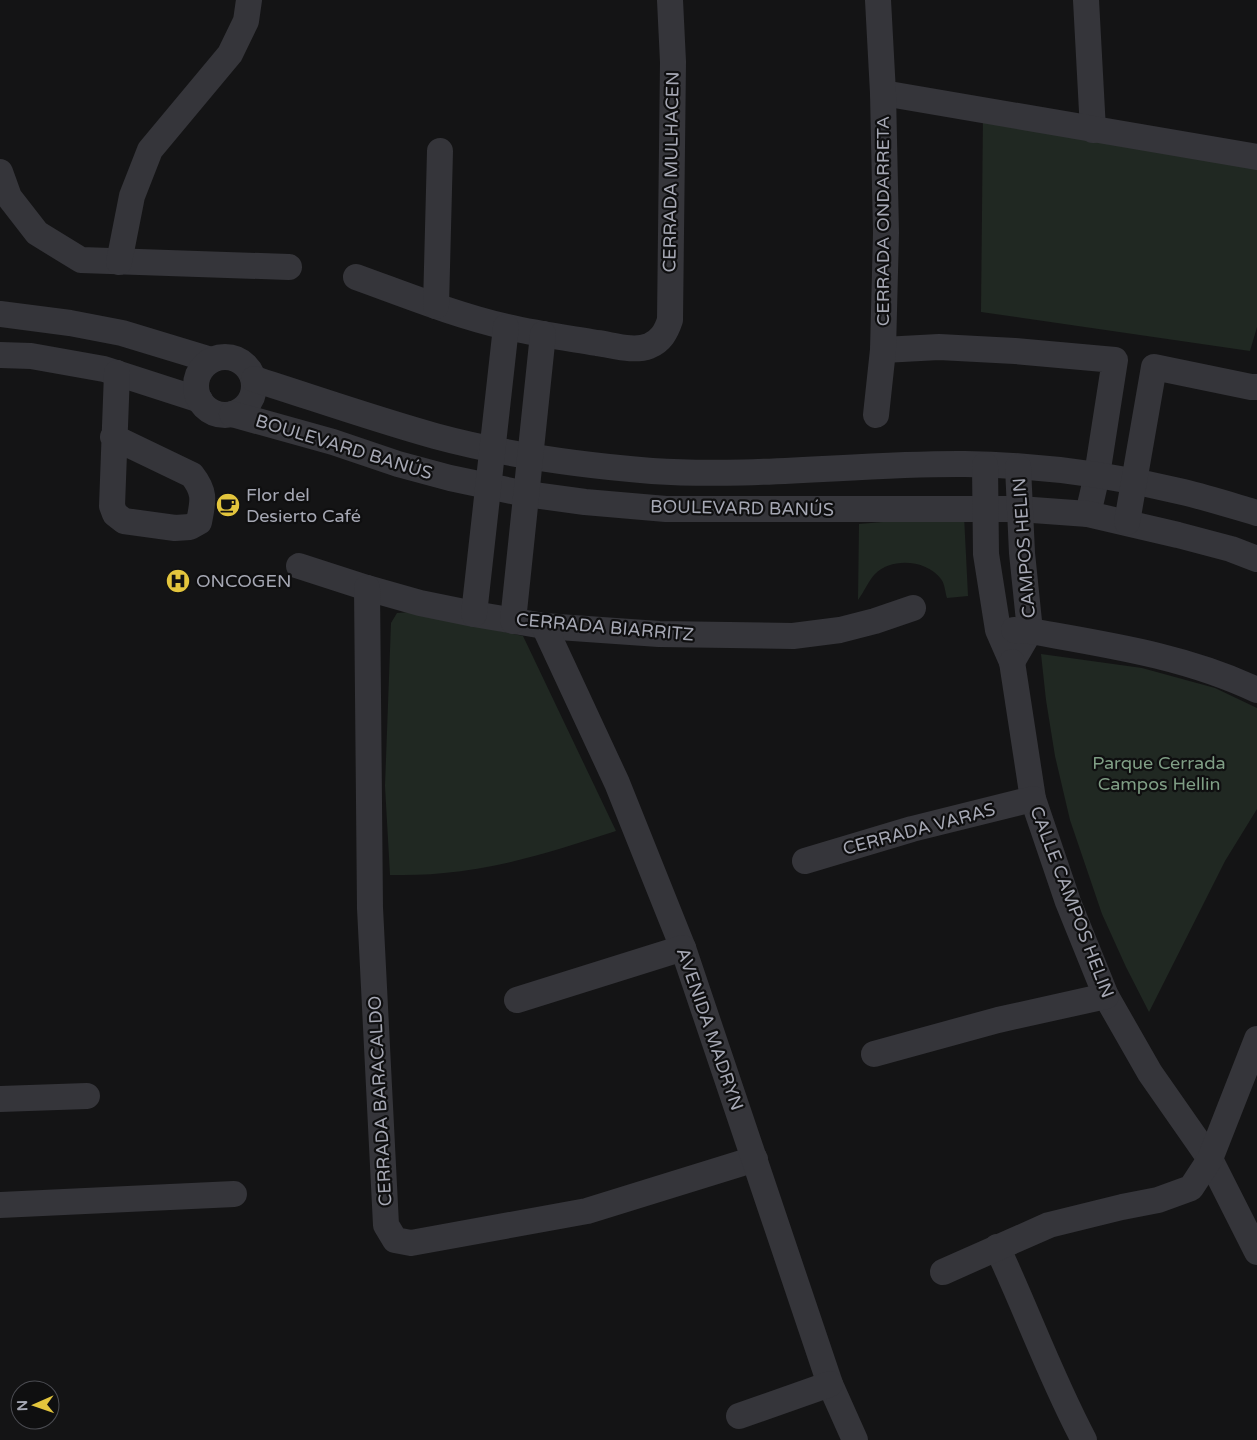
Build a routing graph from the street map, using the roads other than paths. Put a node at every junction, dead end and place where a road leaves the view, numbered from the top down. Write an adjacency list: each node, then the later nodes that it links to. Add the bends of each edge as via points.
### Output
1 (249, 0): 10 (street, via 246,21 230,54 150,150 132,196)
2 (670, 0): 16 (street, CERRADA MULHACEN, via 673,62 670,320 659,340 633,348)
3 (878, 0): 5 (street, CERRADA ONDARRETA)
4 (1086, 0): 6 (street)
5 (883, 93): 6 (street, CERRADA ONDARRETA); 17 (street, CERRADA ONDARRETA, via 886,233)
6 (1093, 130): 8 (street, CERRADA ONDARRETA)
7 (440, 151): 13 (street)
8 (1257, 157)
9 (0, 172): 10 (street, via 10,197 37,233 81,260)
10 (119, 262): 11 (street)
11 (289, 267)
12 (356, 277): 13 (street)
13 (436, 306): 15 (street)
14 (0, 314): 19 (street, via 122,333)
15 (506, 327): 16 (street); 27 (street)
16 (543, 334): 28 (street)
17 (883, 350): 25 (street, CERRADA ONDARRETA); 31 (street, CERRADA ONDARRETA, via 948,348 1114,360)
18 (0, 355): 20 (street, via 31,356)
19 (211, 360): 21 (street, via 228,356 237,359 245,364); 23 (street, via 196,382)
20 (117, 373): 23 (street); 26 (street)
21 (254, 379): 24 (street, via 248,405); 27 (street, BOULEVARD BANÚS, via 435,436)
22 (1257, 387): 32 (street, via 1154,367)
23 (200, 400): 24 (street, via 213,412)
24 (232, 414): 33 (street, BOULEVARD BANÚS, via 398,464)
25 (876, 415)
26 (113, 437)
27 (492, 449): 28 (street, BOULEVARD BANÚS); 33 (street)
28 (530, 456): 29 (street, BOULEVARD BANÚS, via 606,467 707,473); 34 (street)
29 (985, 465): 30 (street, BOULEVARD BANÚS); 35 (street, CAMPOS HELIN)
30 (1018, 467): 31 (street, BOULEVARD BANÚS); 36 (street, CAMPOS HELIN)
31 (1097, 475): 32 (street, BOULEVARD BANÚS); 37 (street, CERRADA ONDARRETA)
32 (1135, 482): 38 (street, BOULEVARD BANÚS, via 1185,492); 39 (street)
33 (488, 487): 34 (street, BOULEVARD BANÚS); 44 (street)
34 (526, 494): 35 (street, BOULEVARD BANÚS, via 666,509); 45 (street)
35 (986, 509): 36 (street, BOULEVARD BANÚS); 47 (street, CAMPOS HELIN, via 986,554)
36 (1019, 509): 37 (street, BOULEVARD BANÚS); 48 (street, CAMPOS HELIN)
37 (1088, 514): 39 (street, BOULEVARD BANÚS)
38 (1257, 514)
39 (1127, 522): 40 (street, BOULEVARD BANÚS, via 1231,549)
40 (1257, 559)
41 (299, 566): 42 (street, CERRADA BIARRITZ)
42 (367, 588): 44 (street, CERRADA BIARRITZ); 61 (street, CERRADA BARACALDO, via 370,908 386,1225 395,1240 411,1243 587,1211)
43 (913, 608): 46 (street, CERRADA BIARRITZ, via 840,630 793,636 659,634)
44 (474, 614): 45 (street, CERRADA BIARRITZ)
45 (513, 620): 46 (street, CERRADA BIARRITZ)
46 (544, 626): 53 (street, AVENIDA MADRYN, via 617,783)
47 (998, 630): 48 (street); 49 (street, CAMPOS HELIN)
48 (1030, 631): 49 (street, CAMPOS HELIN); 50 (street, via 1146,652 1230,677)
49 (1012, 662): 51 (street, CALLE CAMPOS HELIN)
50 (1257, 690)
51 (1033, 799): 52 (street, CERRADA VARAS, via 912,829); 54 (street, CALLE CAMPOS HELIN, via 1068,902)
52 (805, 861)
53 (683, 948): 55 (street); 61 (street, AVENIDA MADRYN)
54 (1106, 996): 57 (street, via 998,1020); 60 (street, CALLE CAMPOS HELIN, via 1150,1073)
55 (518, 1000)
56 (1257, 1039): 60 (street)
57 (874, 1054)
58 (87, 1096): 59 (street)
59 (0, 1099)
60 (1210, 1158): 64 (street, via 1191,1188 1158,1200 1049,1225); 65 (street, CALLE CAMPOS HELIN)
61 (755, 1159): 67 (street, AVENIDA MADRYN)
62 (234, 1194): 63 (street)
63 (0, 1205)
64 (997, 1247): 66 (street); 70 (street)
65 (1257, 1252)
66 (944, 1272)
67 (830, 1384): 68 (street); 69 (street, AVENIDA MADRYN)
68 (739, 1416)
69 (855, 1440)
70 (1084, 1440)

